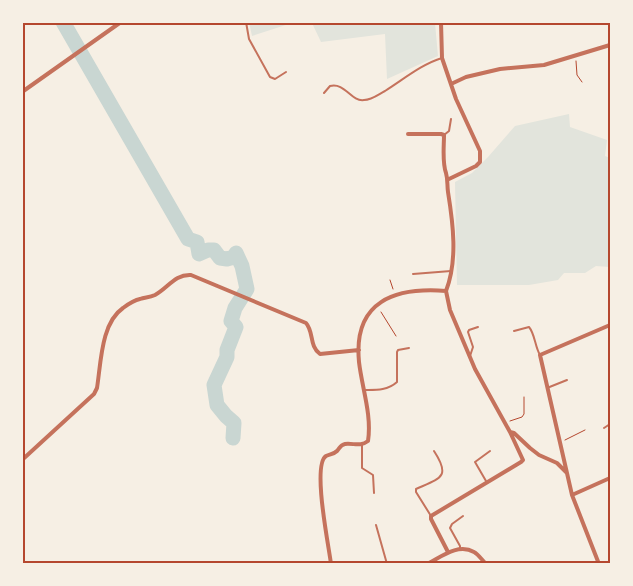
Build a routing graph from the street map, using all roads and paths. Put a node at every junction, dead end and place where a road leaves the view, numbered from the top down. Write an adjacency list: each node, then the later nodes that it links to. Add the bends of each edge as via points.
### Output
1 (121, 22): 10 (street)
2 (246, 22): 7 (lane, via 249,39 270,77 275,79)
3 (441, 22): 6 (street)
4 (610, 45): 5 (street)
5 (576, 56): 8 (path, via 577,75); 9 (street, via 544,65 500,69)
6 (442, 58): 9 (street); 11 (lane, via 370,99 363,101 335,85)
7 (286, 72)
8 (582, 82)
9 (451, 84): 15 (street, via 480,151 480,162)
10 (22, 92)
11 (324, 93)
12 (451, 119): 14 (lane, via 449,131)
13 (408, 134): 14 (street)
14 (444, 135): 15 (street, via 445,172)
15 (449, 178): 16 (street, via 453,223)
16 (451, 271): 17 (lane); 19 (street)
17 (412, 274)
18 (390, 280): 20 (path)
19 (446, 291): 20 (street); 29 (street, via 450,310)
20 (395, 294): 21 (street)
21 (376, 305): 25 (path); 27 (street, via 367,317)
22 (610, 325): 28 (street)
23 (478, 327): 29 (lane, via 468,332 473,347)
24 (514, 331): 28 (lane, via 528,327)
25 (396, 336)
26 (409, 348): 32 (lane, via 397,352 397,382 392,387)
27 (359, 350): 32 (street); 43 (street, via 320,354 312,344 306,323 191,275 180,276 156,295 141,298 114,315 106,334 94,394)
28 (540, 355): 31 (street)
29 (470, 356): 34 (street)
30 (566, 380): 31 (lane)
31 (547, 388): 39 (street)
32 (363, 390): 40 (street, via 369,434 368,441)
33 (524, 397): 34 (path, via 524,414 516,420)
34 (504, 422): 38 (street)
35 (610, 424): 36 (lane)
36 (604, 428)
37 (585, 430): 39 (path)
38 (510, 432): 44 (street); 46 (street, via 522,460)
39 (560, 443): 44 (street)
40 (362, 445): 47 (lane, via 362,468 373,475); 54 (street, via 340,446 322,461 321,486)
41 (434, 451): 49 (lane, via 443,465 443,473 438,479 416,489)
42 (490, 451): 46 (lane, via 475,462)
43 (22, 460)
44 (567, 473): 48 (street)
45 (610, 478): 48 (street)
46 (487, 483): 49 (street)
47 (374, 493)
48 (572, 495): 58 (street)
49 (431, 516): 53 (street)
50 (463, 516): 52 (lane, via 450,528)
51 (376, 525): 55 (lane)
52 (460, 550): 53 (street); 57 (street, via 473,551)
53 (448, 552): 56 (street)
54 (331, 564)
55 (387, 564)
56 (427, 564)
57 (486, 564)
58 (599, 564)

